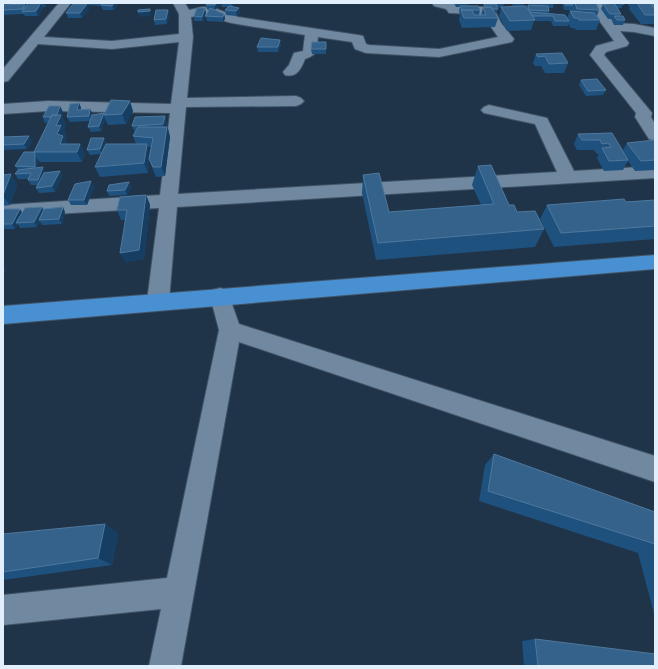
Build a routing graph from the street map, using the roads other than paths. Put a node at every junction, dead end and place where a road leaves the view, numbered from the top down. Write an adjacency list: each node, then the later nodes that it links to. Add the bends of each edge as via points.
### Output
1 (65, 3): 12 (street)
2 (438, 3): 6 (street, via 451,6 453,10 480,10 483,15)
3 (596, 3): 8 (street)
4 (182, 9): 10 (street, via 214,12 235,20); 11 (street)
5 (507, 15): 6 (street)
6 (492, 16): 10 (street, via 507,39 439,53 366,49 360,46 358,39)
7 (592, 21): 8 (street)
8 (608, 24): 9 (street); 19 (street, via 622,43 601,50 597,55 644,113 642,117)
9 (655, 32)
10 (312, 33): 13 (street, via 309,53 299,56)
11 (186, 37): 12 (street, via 112,45); 16 (street)
12 (34, 40): 14 (street)
13 (290, 72)
14 (3, 78)
15 (296, 101): 16 (street)
16 (178, 106): 17 (street, via 56,106); 22 (street)
17 (3, 109)
18 (488, 110): 21 (street, via 541,120)
19 (655, 136)
20 (655, 172): 21 (street)
21 (568, 177): 22 (street)
22 (168, 202): 23 (street); 26 (street)
23 (3, 211)
24 (655, 262): 25 (main road)
25 (220, 296): 26 (main road); 28 (street)
26 (158, 302): 27 (main road)
27 (3, 315)
28 (230, 330): 29 (street); 30 (street)
29 (655, 469)
30 (179, 592): 31 (street); 32 (street)
31 (3, 610)
32 (165, 666)

